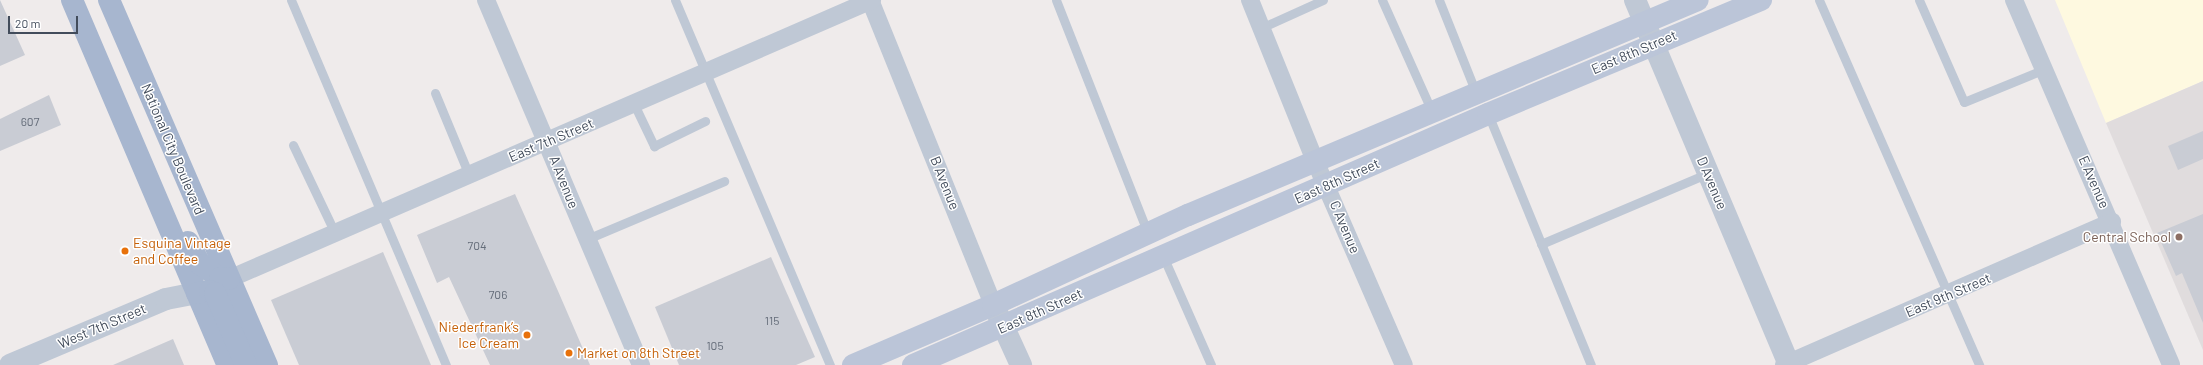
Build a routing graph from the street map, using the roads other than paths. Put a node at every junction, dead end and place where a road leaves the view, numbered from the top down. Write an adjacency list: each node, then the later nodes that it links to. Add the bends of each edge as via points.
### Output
1 (72, 0): 36 (main road)
2 (109, 0): 44 (main road, National City Boulevard)
3 (290, 0): 37 (lane)
4 (486, 0): 29 (street, A Avenue)
5 (675, 0): 22 (lane)
6 (871, 0): 22 (street, East 7th Street); 47 (street, B Avenue)
7 (1056, 0): 40 (lane)
8 (1250, 0): 19 (street, C Avenue)
9 (1323, 0): 19 (lane)
10 (1382, 0): 26 (lane)
11 (1438, 0): 24 (lane)
12 (1636, 0): 18 (street, D Avenue)
13 (1698, 0): 18 (main road, East 8th Street)
14 (1761, 0): 20 (main road, East 8th Street)
15 (1819, 0): 46 (lane)
16 (1919, 0): 21 (lane, via 1964,102)
17 (2014, 0): 21 (street, E Avenue)
18 (1645, 23): 20 (street, D Avenue); 24 (main road, East 8th Street)
19 (1262, 28): 31 (street, C Avenue)
20 (1653, 44): 27 (main road, East 8th Street); 32 (street, D Avenue)
21 (2045, 69): 38 (street, E Avenue)
22 (707, 72): 25 (street, East 7th Street); 56 (lane)
23 (435, 93): 33 (lane)
24 (1476, 95): 26 (main road, East 8th Street)
25 (634, 104): 28 (lane, via 654,146); 29 (street, East 7th Street)
26 (1433, 113): 31 (main road, East 8th Street)
27 (1488, 114): 35 (main road, East 8th Street); 42 (lane)
28 (705, 121)
29 (547, 142): 33 (street, East 7th Street); 41 (street, A Avenue)
30 (293, 145): 39 (lane)
31 (1316, 163): 35 (street, C Avenue); 40 (main road, East 8th Street)
32 (1708, 173): 42 (lane); 49 (street, D Avenue)
33 (469, 175): 37 (street, East 7th Street)
34 (724, 181): 41 (lane)
35 (1327, 186): 43 (main road, East 8th Street); 61 (street, C Avenue)
36 (156, 197): 44 (main road, via 165,198 171,204 191,250 201,265 220,278); 45 (main road)
37 (382, 212): 39 (street, East 7th Street); 54 (lane)
38 (2112, 222): 46 (street, East 9th Street); 64 (street, E Avenue)
39 (335, 233): 44 (street, East 7th Street)
40 (1148, 234): 47 (main road, East 8th Street)
41 (587, 238): 55 (street, A Avenue)
42 (1541, 244): 62 (lane)
43 (1163, 256): 48 (main road, East 8th Street); 60 (lane)
44 (229, 279): 53 (main road, National City Boulevard)
45 (197, 293): 50 (street, West 7th Street, via 166,299 42,355); 51 (main road); 52 (main road, via 215,293)
46 (1949, 295): 49 (street, East 9th Street); 63 (lane)
47 (993, 305): 48 (street, B Avenue); 57 (main road, East 8th Street)
48 (1004, 327): 58 (main road, East 8th Street); 59 (street, B Avenue)
49 (1787, 364)
50 (10, 365)
51 (228, 365)
52 (246, 365)
53 (267, 365)
54 (446, 365)
55 (641, 365)
56 (830, 365)
57 (853, 365)
58 (913, 365)
59 (1021, 365)
60 (1211, 365)
61 (1404, 365)
62 (1591, 365)
63 (1979, 365)
64 (2171, 365)

